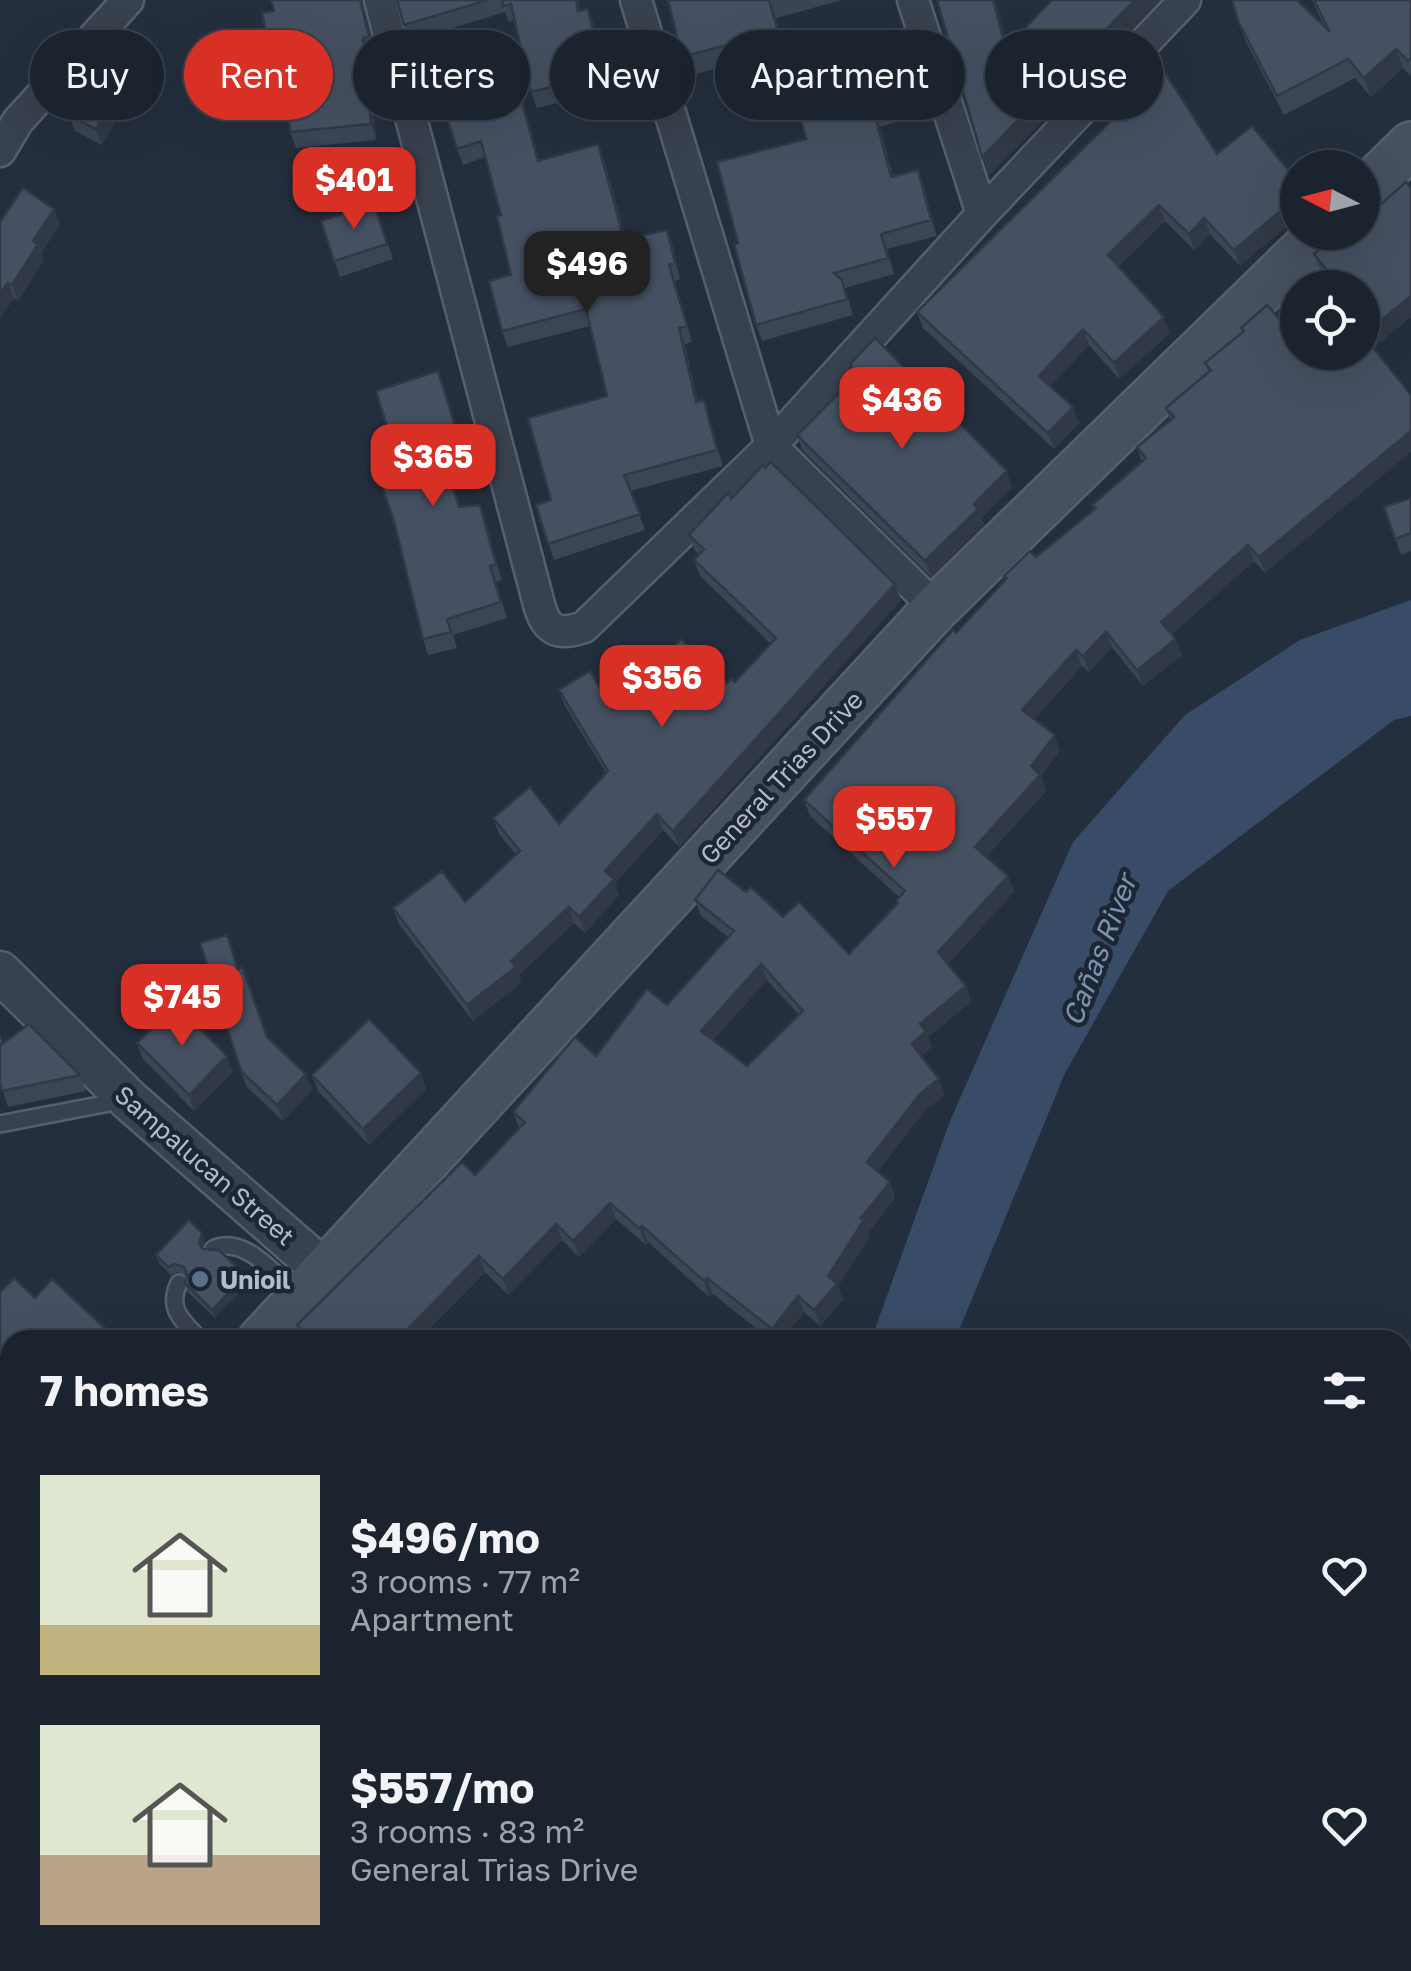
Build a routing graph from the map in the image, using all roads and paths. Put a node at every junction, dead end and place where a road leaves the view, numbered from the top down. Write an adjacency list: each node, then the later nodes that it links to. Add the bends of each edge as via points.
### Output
1 (380, 0): 11 (street, via 545,624 555,632 584,627)
2 (636, 0): 11 (street)
3 (913, 0): 9 (street)
4 (1186, 0): 9 (street)
5 (121, 2): 7 (street)
6 (1411, 146): 8 (main road)
7 (0, 151)
8 (1380, 176)
9 (982, 214): 11 (street)
10 (1304, 250): 12 (main road, General Trias Drive)
11 (772, 446): 12 (street)
12 (936, 608): 19 (main road, General Trias Drive)
13 (0, 972): 14 (street, Sampalucan Street)
14 (129, 1100): 15 (lane); 16 (street, Sampalucan Street)
15 (0, 1124)
16 (252, 1231): 17 (lane); 19 (street, Sampalucan Street)
17 (213, 1250)
18 (179, 1283): 20 (lane, via 176,1316)
19 (314, 1285): 21 (main road, General Trias Drive)
20 (191, 1330)
21 (271, 1330)

